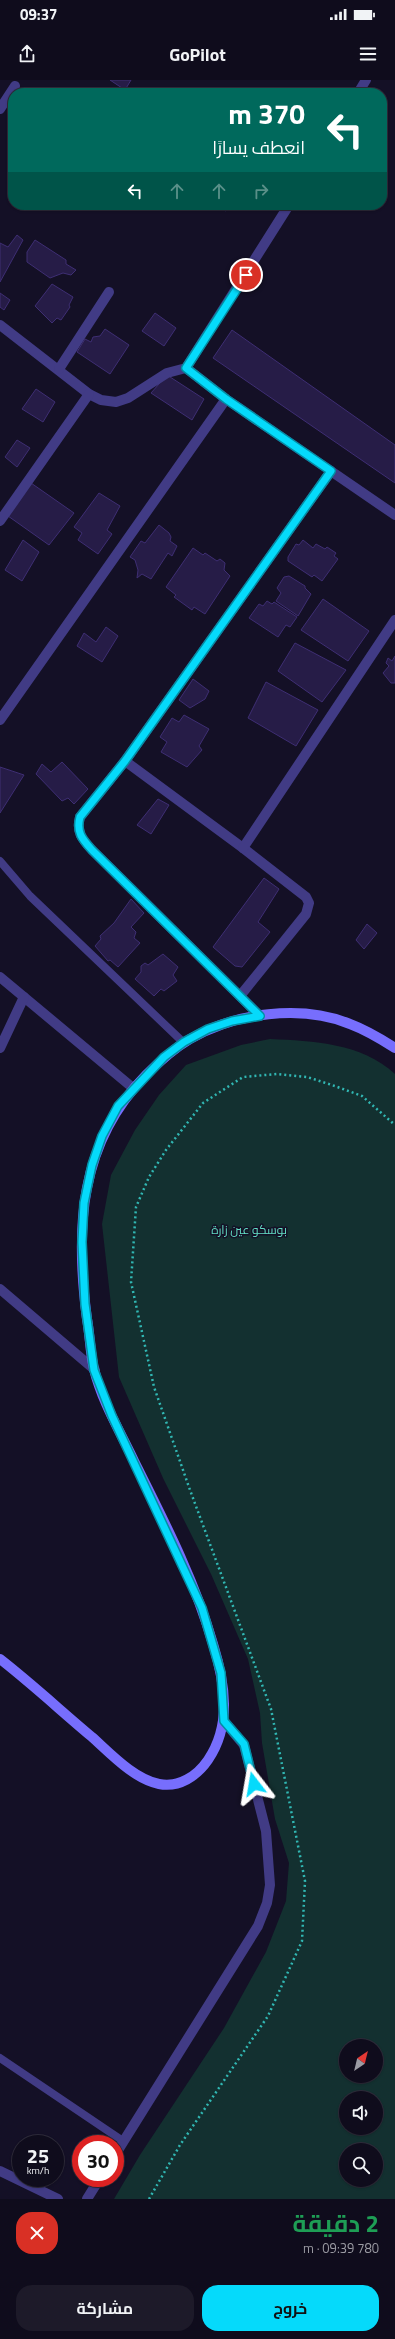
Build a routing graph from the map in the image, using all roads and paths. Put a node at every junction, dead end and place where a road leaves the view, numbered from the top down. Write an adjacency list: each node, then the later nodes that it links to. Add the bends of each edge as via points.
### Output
1 (8, 97): 2 (street)
2 (0, 109)
3 (286, 210): 6 (street)
4 (109, 292): 7 (street)
5 (0, 325): 7 (street)
6 (186, 368): 8 (street, via 167,373 128,398 116,402 101,400); 9 (street)
7 (58, 369): 8 (street)
8 (89, 394): 12 (street)
9 (226, 399): 10 (street); 14 (street)
10 (331, 471): 11 (street); 15 (street)
11 (395, 515)
12 (0, 521)
13 (395, 620): 16 (street)
14 (0, 720)
15 (125, 761): 16 (street); 20 (street, via 80,817 77,827 82,838)
16 (243, 848): 20 (street, via 306,896 308,903 306,914)
17 (0, 861): 22 (lane, via 30,896)
18 (0, 978): 19 (street)
19 (24, 996): 23 (street); 25 (street)
20 (240, 996): 21 (street)
21 (260, 1016): 22 (main road, via 208,1029); 24 (main road, via 311,1015 349,1023)
22 (184, 1042): 25 (main road, via 164,1057)
23 (0, 1048)
24 (395, 1048)
25 (133, 1088): 28 (main road, via 118,1106 102,1136 92,1165 84,1203 82,1271)
26 (395, 1125): 38 (path, via 362,1096 307,1077 277,1074 243,1077 203,1103 166,1150 149,1177 136,1207 131,1282 154,1386 271,1709 305,1881 302,1941 268,2016 180,2145)
27 (0, 1288): 28 (street)
28 (94, 1370): 30 (main road, via 112,1416 202,1608 221,1673)
29 (0, 1658): 30 (main road, via 108,1752 151,1782 172,1785 194,1775 212,1754)
30 (224, 1721): 33 (street, via 244,1744 266,1830 270,1885 267,1904 258,1926)
31 (0, 2058): 32 (lane)
32 (114, 2135)
33 (124, 2139)
34 (0, 2172): 36 (street)
35 (94, 2187): 37 (street)
36 (58, 2199)
37 (87, 2199)
38 (149, 2199)

